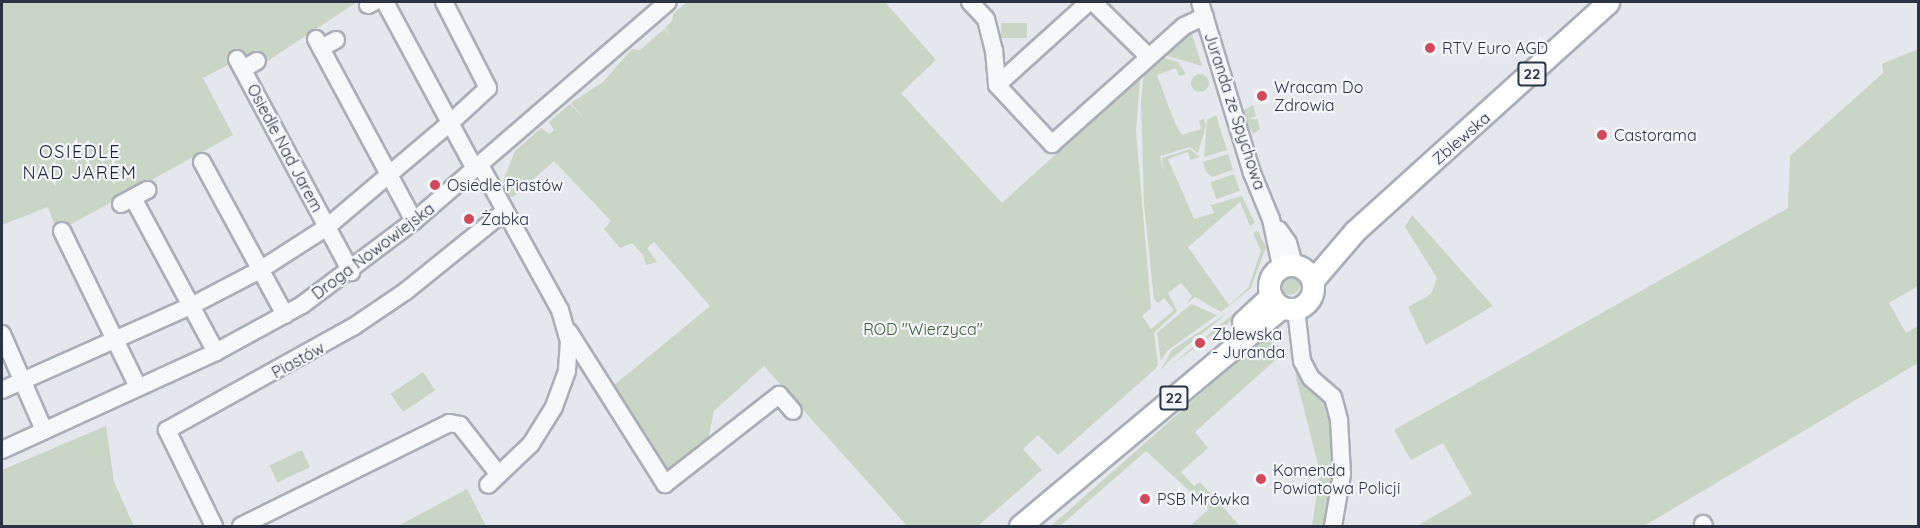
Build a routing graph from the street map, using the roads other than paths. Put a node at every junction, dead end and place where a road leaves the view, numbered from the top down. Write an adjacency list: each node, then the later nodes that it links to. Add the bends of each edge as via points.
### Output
1 (385, 2): 14 (street)
2 (444, 2): 14 (street, Osiedle Nad Jarem, via 488,88)
3 (668, 2): 16 (street, Droga Nowowiejska)
4 (970, 2): 13 (street, via 986,19)
5 (1091, 2): 11 (street); 13 (street)
6 (1608, 2): 10 (main road, Zblewska / 22)
7 (1621, 2): 10 (main road, Zblewska / 22)
8 (1203, 9): 11 (street); 23 (street, Juranda ze Spychowa, via 1252,173)
9 (336, 40): 17 (street, via 318,44)
10 (1566, 44): 23 (main road, Zblewska / 22, via 1355,231)
11 (1149, 57): 13 (street, via 1052,144)
12 (246, 63): 21 (street, Osiedle Nad Jarem)
13 (997, 85)
14 (449, 124): 16 (street); 17 (street, Osiedle Nad Jarem)
15 (200, 163): 24 (street)
16 (477, 167): 19 (street); 20 (street, Droga Nowowiejska)
17 (389, 176): 20 (street); 21 (street, Osiedle Nad Jarem)
18 (133, 197): 27 (street)
19 (505, 211): 29 (street); 39 (street, Piastów, via 406,291 353,327 167,430)
20 (414, 221): 25 (street, Droga Nowowiejska)
21 (327, 227): 24 (street, Osiedle Nad Jarem); 25 (street, Osiedle Nad Jarem)
22 (61, 241): 31 (street)
23 (1298, 269): 26 (main road, 22, via 1270,279); 26 (main road, 22, via 1313,295)
24 (260, 270): 27 (street, Osiedle Nad Jarem); 28 (street)
25 (351, 272): 28 (street, Droga Nowowiejska)
26 (1283, 304): 41 (main road, 22, via 1110,454); 42 (street, via 1302,361 1311,378 1330,392 1340,420 1342,448)
27 (191, 306): 31 (street, Osiedle Nad Jarem); 32 (street)
28 (285, 315): 32 (street, Droga Nowowiejska)
29 (567, 328): 36 (street, via 665,484 779,395); 40 (street, via 567,371 557,402 531,444 494,480 460,425 449,423)
30 (2, 334): 33 (street)
31 (114, 337): 33 (street, Osiedle Nad Jarem); 34 (street)
32 (216, 352): 34 (street, Droga Nowowiejska)
33 (22, 381): 35 (street, Osiedle Nad Jarem); 37 (street)
34 (138, 387): 37 (street, Droga Nowowiejska)
35 (2, 390)
36 (793, 411)
37 (44, 430): 38 (street, Droga Nowowiejska)
38 (2, 450)
39 (214, 526)
40 (241, 526)
41 (1020, 526)
42 (1333, 526)

